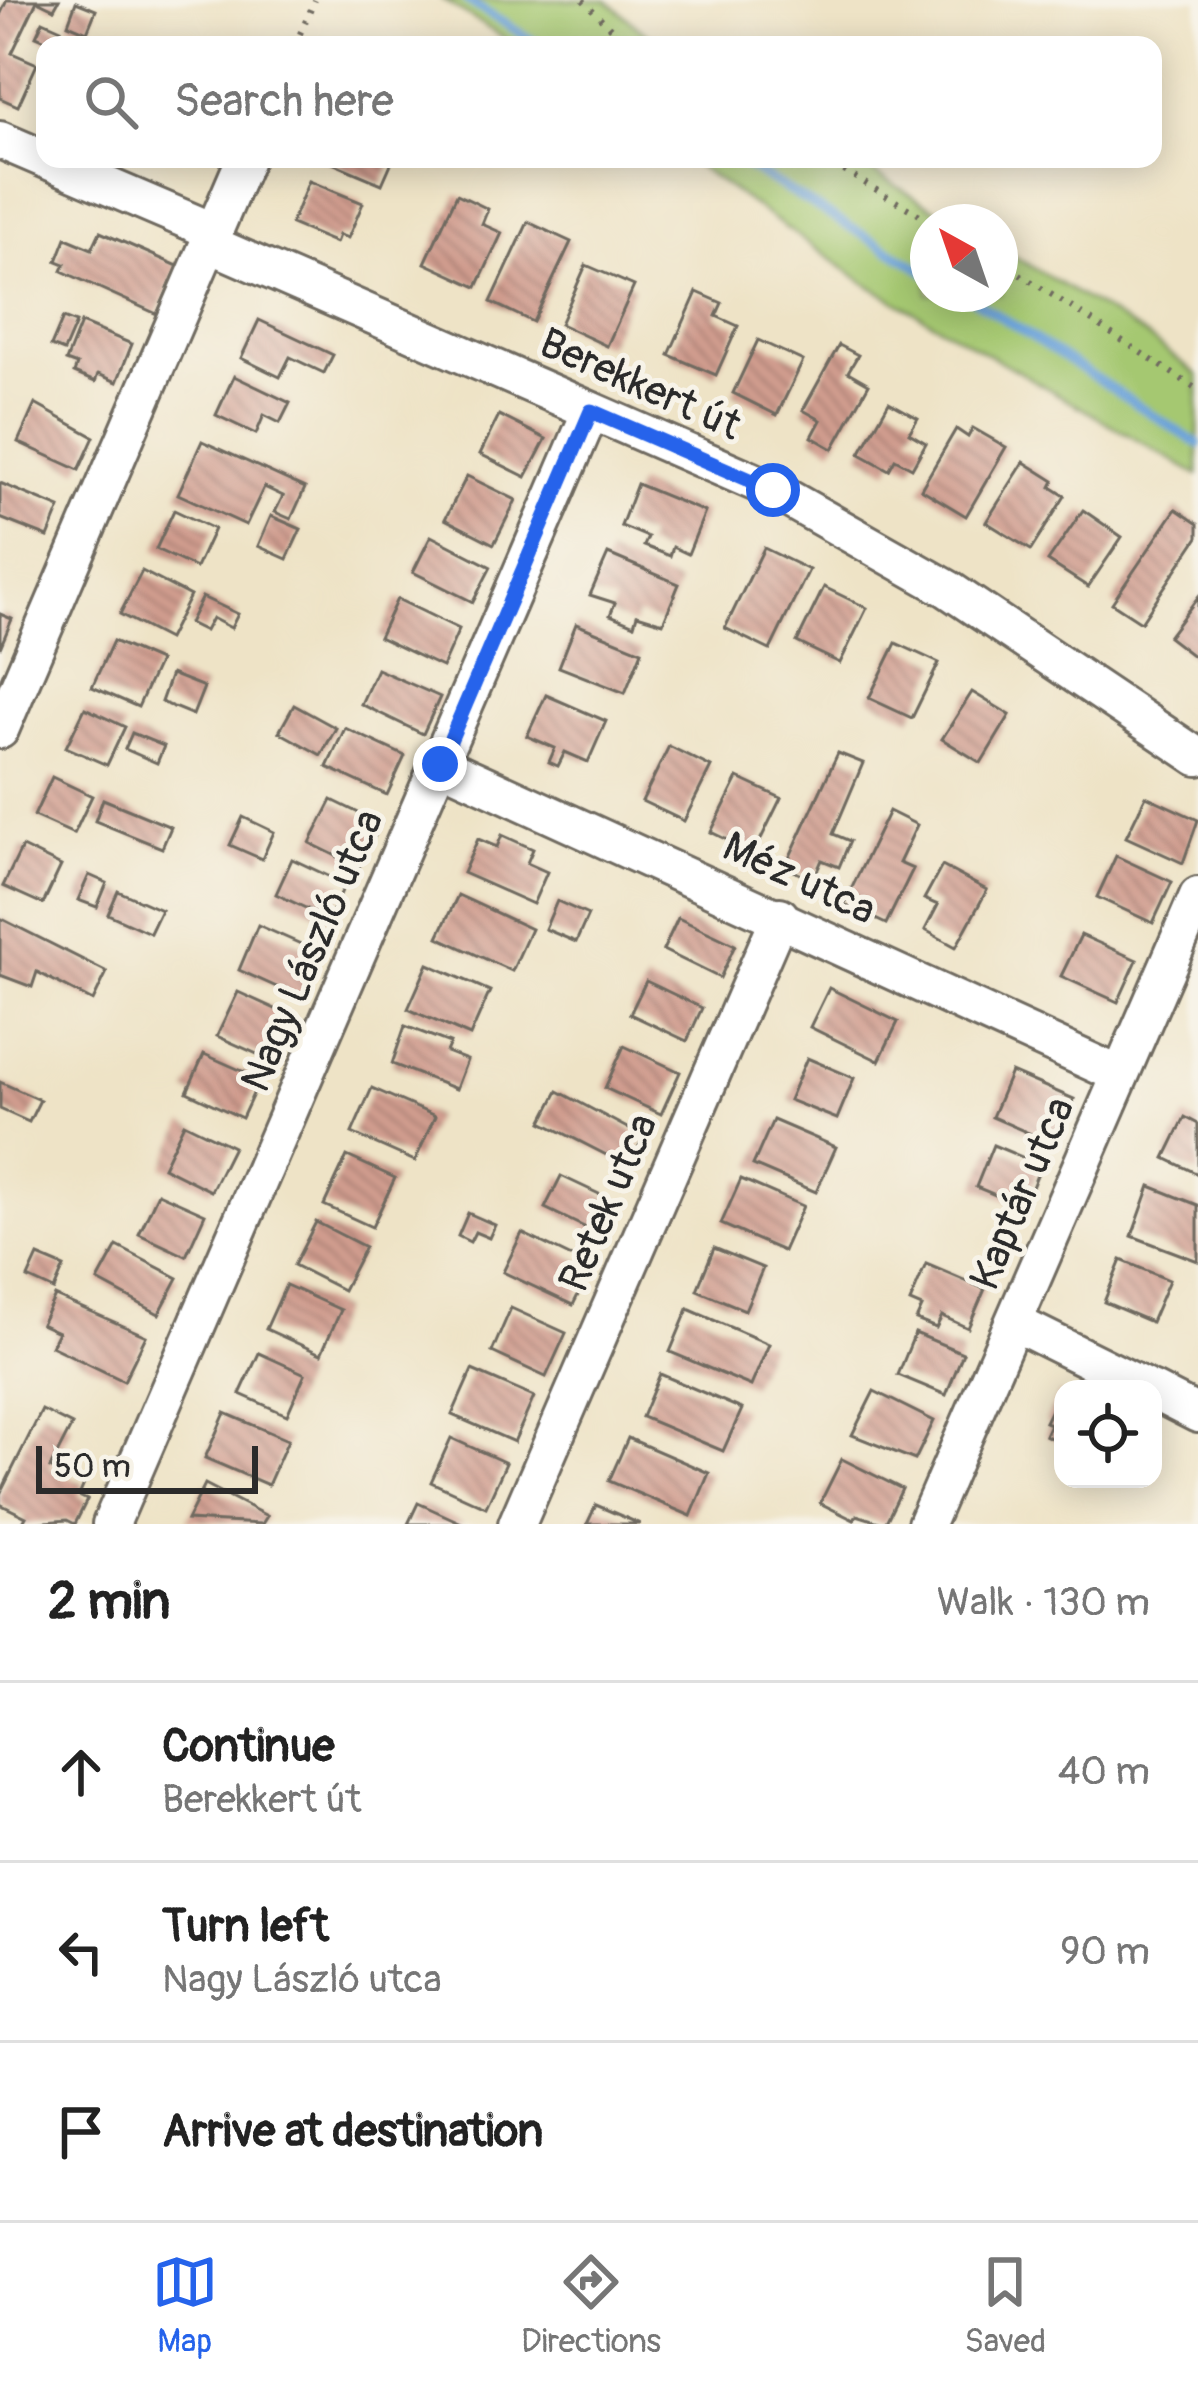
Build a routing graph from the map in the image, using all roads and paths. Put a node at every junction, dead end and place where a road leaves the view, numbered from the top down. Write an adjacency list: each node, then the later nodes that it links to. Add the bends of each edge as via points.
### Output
1 (315, 0): 3 (path)
2 (583, 0): 4 (path)
3 (299, 36)
4 (618, 36)
5 (0, 140): 6 (street, Berekkert út)
6 (36, 157)
7 (61, 168): 11 (street, Berekkert út)
8 (241, 168): 11 (street)
9 (839, 168): 10 (path)
10 (910, 209)
11 (213, 238): 14 (street, Berekkert út); 15 (street)
12 (1018, 273): 13 (path)
13 (1198, 390)
14 (591, 411): 16 (street, Berekkert út, via 773,490 949,590); 17 (street, Nagy László utca)
15 (2, 720)
16 (1198, 758)
17 (440, 764): 19 (street, Méz utca); 25 (street, Nagy László utca)
18 (1198, 896): 20 (street, Kaptár utca)
19 (780, 916): 20 (street, Méz utca); 26 (street, Retek utca)
20 (1120, 1075): 21 (street, Kaptár utca)
21 (1015, 1322): 22 (street); 27 (street, Kaptár utca)
22 (1131, 1380)
23 (1162, 1396): 24 (street)
24 (1198, 1414)
25 (111, 1524)
26 (517, 1524)
27 (926, 1524)

